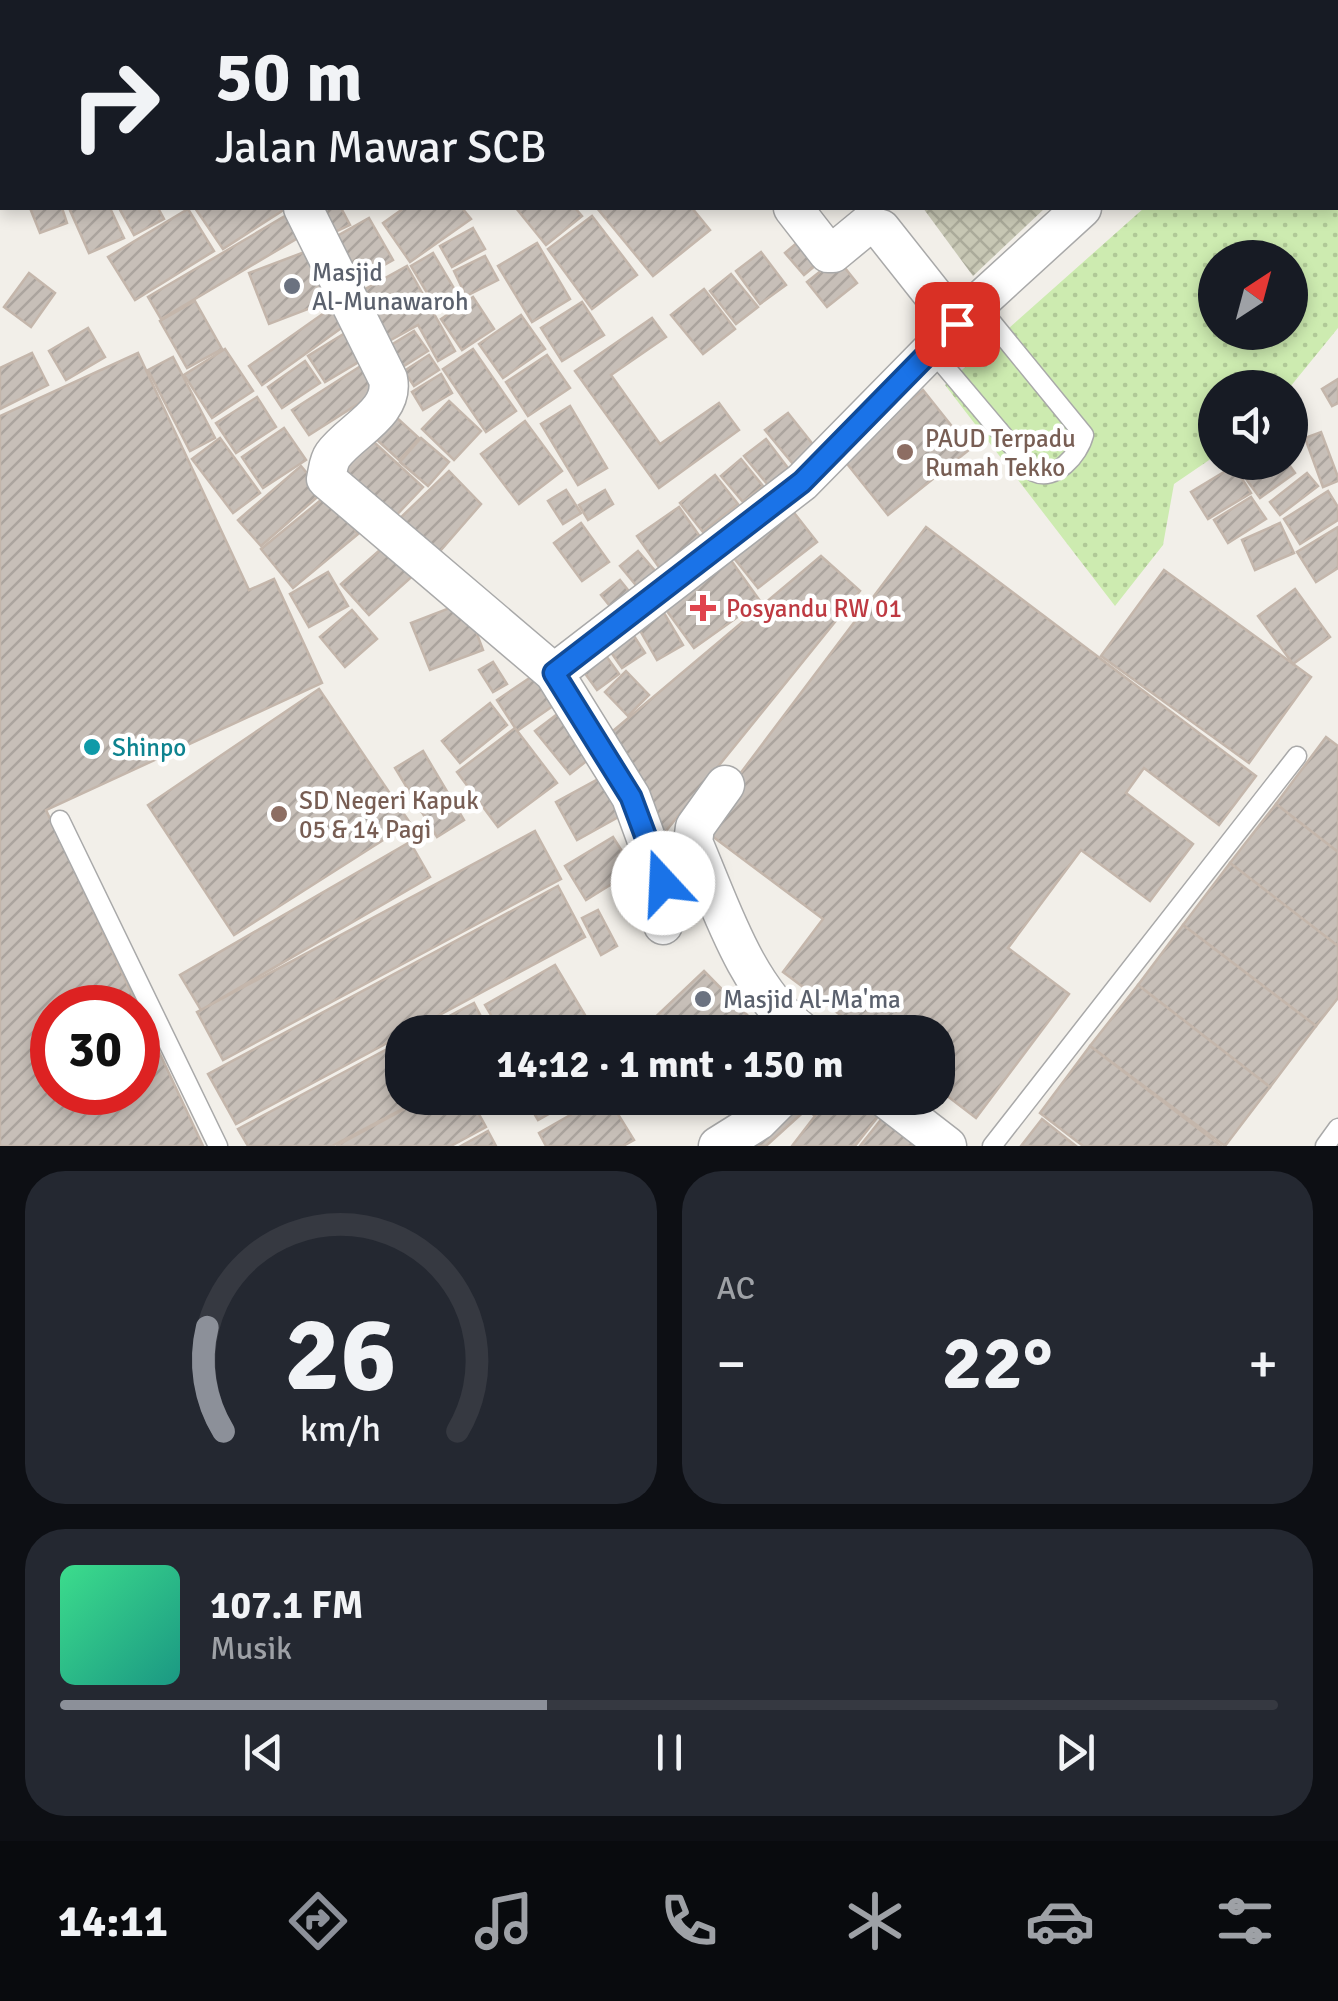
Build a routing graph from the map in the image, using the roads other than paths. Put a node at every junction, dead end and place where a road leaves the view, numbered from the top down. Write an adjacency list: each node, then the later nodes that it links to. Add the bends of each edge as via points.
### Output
1 (304, 210): 5 (street, via 390,390 333,454 326,478)
2 (795, 210): 4 (street, via 828,253 867,225 882,229)
3 (1080, 210): 4 (street)
4 (955, 326): 4 (lane, via 1034,472 1052,475 1084,435); 5 (street, via 802,482)
5 (554, 673): 9 (street, via 631,797 671,907)
6 (1297, 756): 17 (lane)
7 (725, 785): 10 (street, via 693,842 744,957)
8 (60, 820): 14 (lane)
9 (664, 925)
10 (782, 1015)
11 (764, 1115): 15 (street)
12 (907, 1115): 16 (street)
13 (1338, 1128): 18 (lane)
14 (218, 1146)
15 (718, 1146)
16 (947, 1146)
17 (992, 1146)
18 (1325, 1146)

